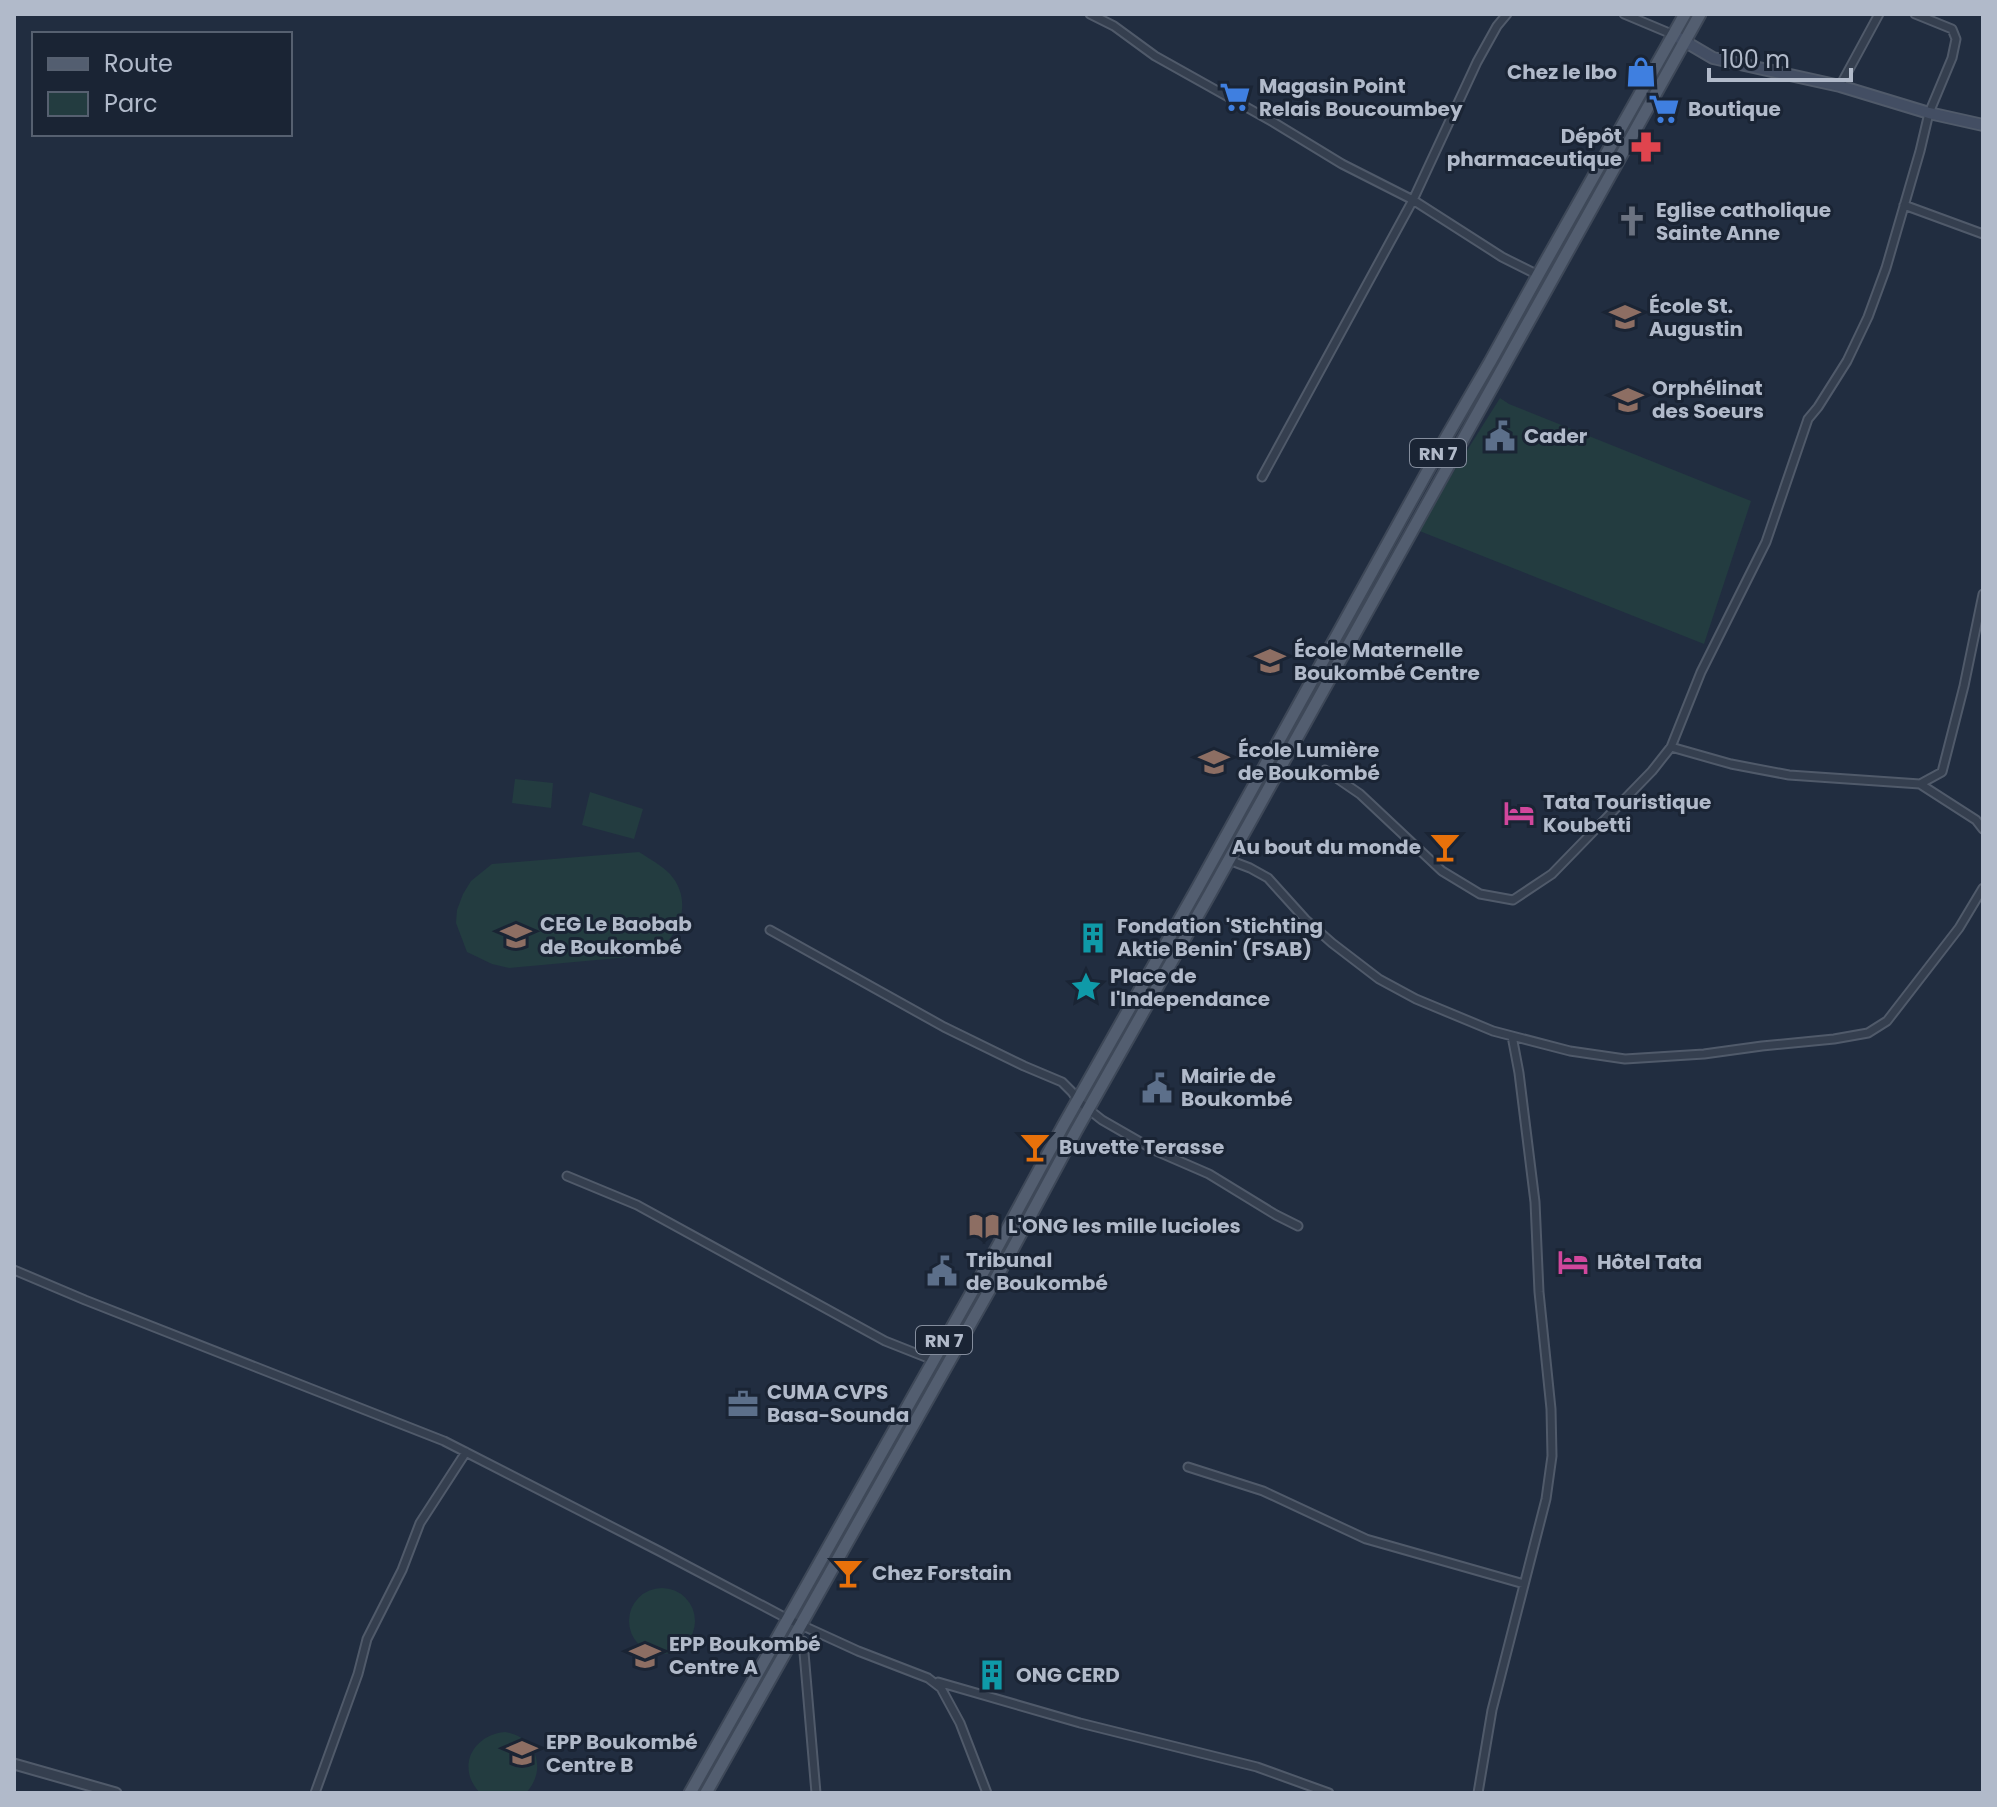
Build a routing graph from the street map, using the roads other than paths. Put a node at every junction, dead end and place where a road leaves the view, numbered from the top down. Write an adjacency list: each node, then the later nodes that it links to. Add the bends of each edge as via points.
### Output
1 (1090, 14): 13 (street, via 1342,164)
2 (1507, 14): 13 (street, via 1471,73)
3 (1624, 14): 8 (street)
4 (1685, 14): 8 (main road, RN 7)
5 (1700, 14): 9 (main road, RN 7)
6 (1879, 14): 10 (street)
7 (1915, 14): 11 (street, via 1952,29 1956,39)
8 (1674, 35): 9 (main road); 16 (main road, RN 7)
9 (1685, 42): 10 (main road, via 1713,58); 23 (main road, RN 7)
10 (1840, 86): 11 (main road)
11 (1929, 113): 12 (main road); 14 (street)
12 (1983, 125)
13 (1413, 200): 16 (street); 17 (street)
14 (1904, 205): 15 (street); 19 (street, via 1868,317 1847,361 1808,419 1766,542 1701,672)
15 (1983, 234)
16 (1538, 275): 27 (main road, RN 7)
17 (1262, 477)
18 (1983, 594): 21 (street, via 1942,772)
19 (1671, 747): 20 (street, via 1552,874 1513,900 1480,894 1442,871 1360,794); 21 (street, via 1789,775)
20 (1325, 770)
21 (1920, 784): 22 (street)
22 (1983, 829)
23 (1229, 860): 26 (street, via 1268,878 1305,919 1379,979 1447,1014); 28 (main road, RN 7)
24 (1983, 888): 26 (street, via 1887,1021 1868,1033 1625,1059)
25 (770, 930): 27 (street, via 944,1027 1062,1082)
26 (1512, 1036): 35 (street, via 1535,1202 1551,1409 1546,1499)
27 (1078, 1101): 28 (street); 32 (main road, RN 7)
28 (1089, 1110): 30 (street); 37 (main road, RN 7)
29 (567, 1176): 32 (street, via 637,1205 885,1341)
30 (1298, 1226)
31 (14, 1270): 33 (street)
32 (933, 1360): 36 (main road, RN 7)
33 (466, 1452): 36 (street); 42 (street, via 420,1523 367,1639)
34 (1188, 1467): 35 (street, via 1263,1491 1366,1539)
35 (1524, 1584): 48 (street, via 1492,1710)
36 (788, 1619): 37 (street); 43 (main road, RN 7)
37 (802, 1625): 39 (street); 44 (main road, RN 7)
38 (803, 1641): 45 (street)
39 (928, 1678): 46 (street, via 941,1688 960,1723); 47 (street, via 1257,1767)
40 (14, 1764): 41 (street)
41 (116, 1793)
42 (315, 1793)
43 (690, 1793)
44 (706, 1793)
45 (816, 1793)
46 (987, 1793)
47 (1329, 1793)
48 (1478, 1793)

